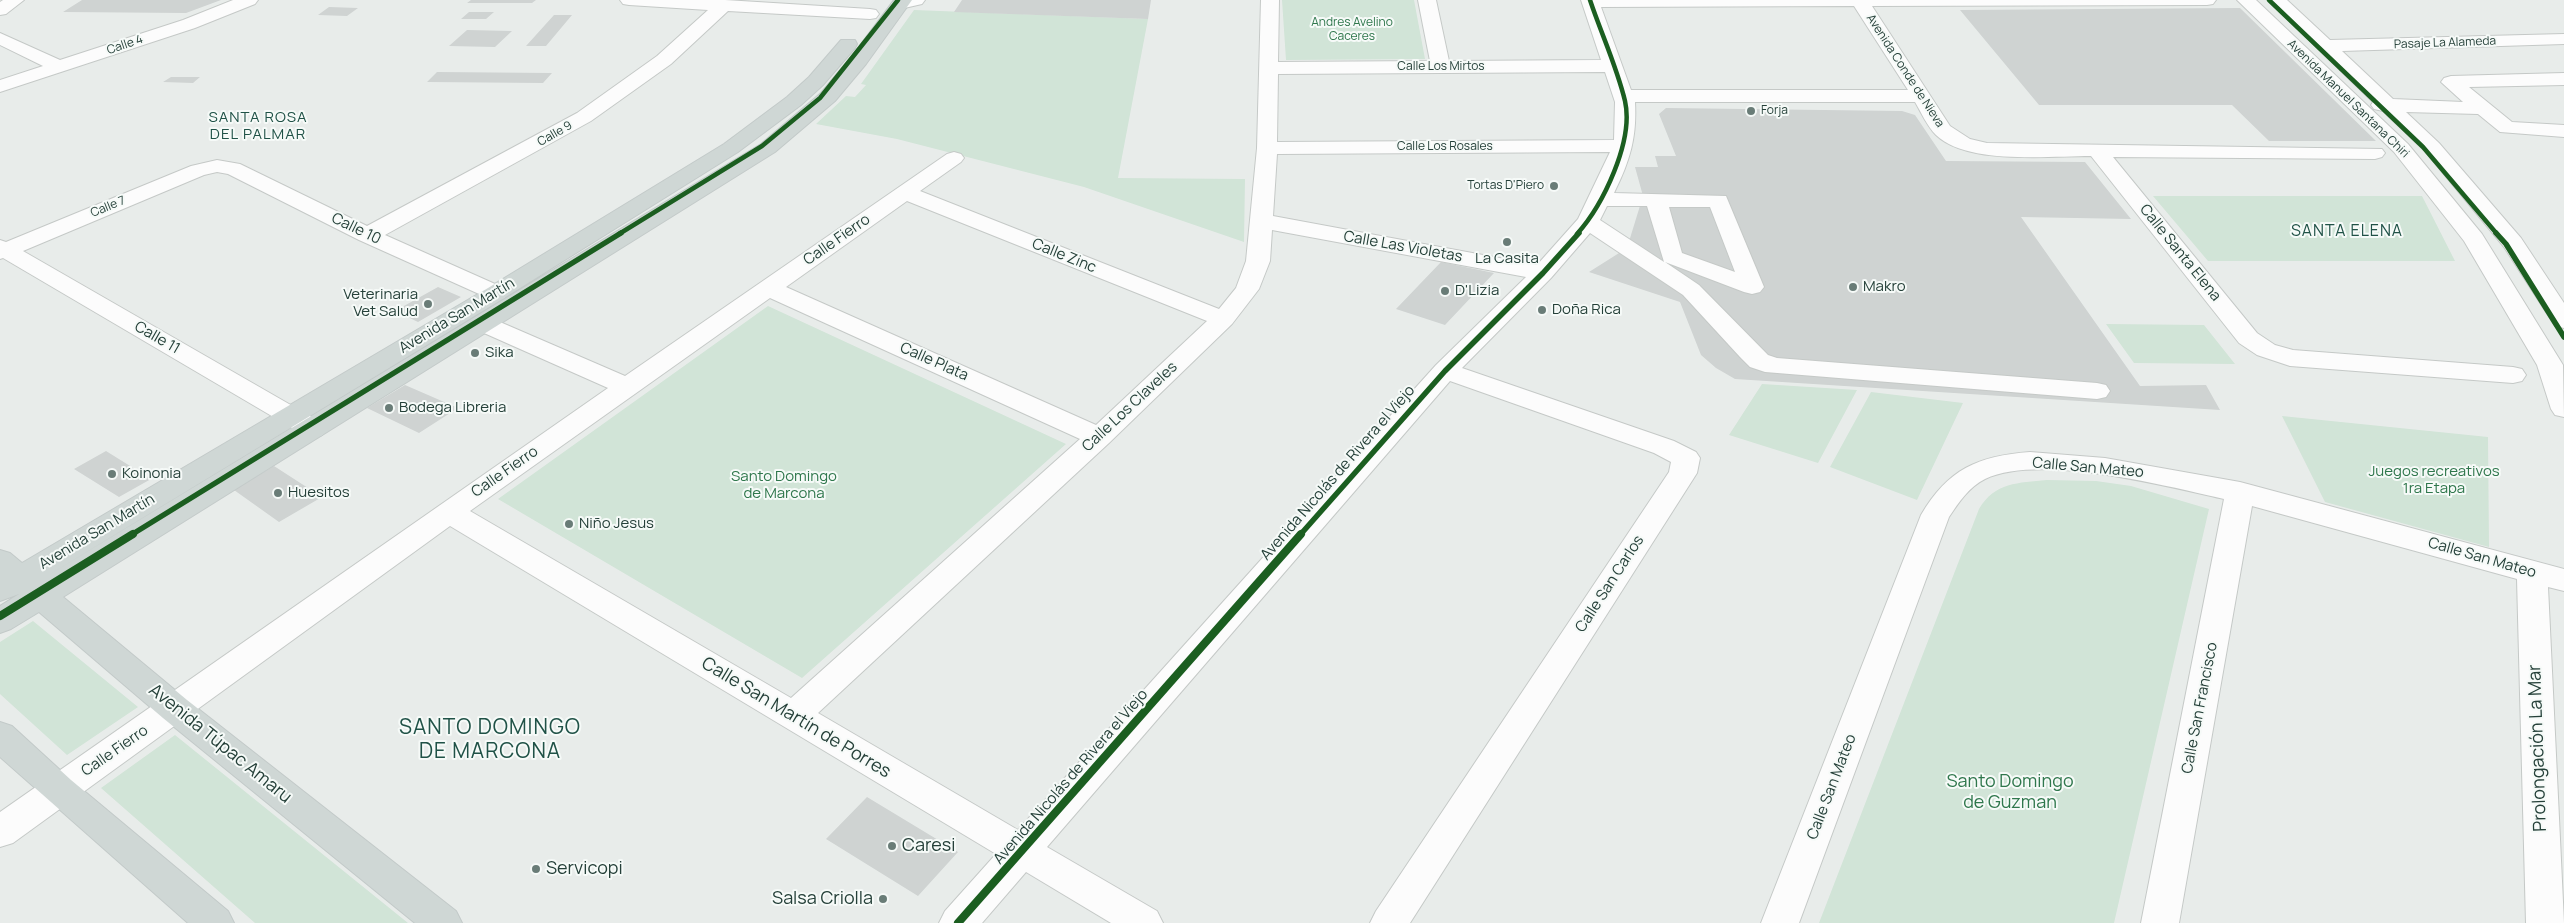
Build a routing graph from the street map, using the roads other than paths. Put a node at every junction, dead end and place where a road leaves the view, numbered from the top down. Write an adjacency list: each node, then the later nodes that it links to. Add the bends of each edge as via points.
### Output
1 (16, 0): 13 (street)
2 (249, 0): 18 (street, Calle 4, via 189,24)
3 (629, 0): 12 (street)
4 (1270, 0): 20 (street, Calle Los Claveles)
5 (1427, 0): 19 (street)
6 (2207, 0): 10 (street)
7 (2246, 0): 26 (street, Avenida Manuel Santana Chiri)
8 (2278, 0): 16 (street, Avenida Manuel Santana Chiri)
9 (1590, 1): 10 (street); 17 (street, Avenida Nicolás de Rivera el Viejo)
10 (1860, 1): 24 (street, Avenida Conde de Nieva)
11 (894, 3): 12 (street); 43 (main road, Avenida San Martín, via 816,81 760,129); 46 (main road, Avenida San Martín, via 859,60 828,97 768,148)
12 (724, 5): 39 (street, Calle 9, via 635,84 584,117)
13 (0, 10)
14 (0, 38): 18 (street)
15 (2564, 40): 16 (street, Pasaje La Alameda)
16 (2327, 46): 25 (street, Avenida Manuel Santana Chiri)
17 (1613, 66): 19 (street, Calle Los Mirtos); 23 (street, Avenida Nicolás de Rivera el Viejo)
18 (60, 67): 22 (street, Calle 4)
19 (1441, 67): 20 (street, Calle Los Mirtos)
20 (1269, 68): 30 (street, Calle Los Claveles)
21 (2564, 79): 27 (street, via 2451,82)
22 (0, 86)
23 (1623, 96): 24 (street); 29 (street, Avenida Nicolás de Rivera el Viejo, via 1626,126)
24 (1921, 96): 31 (street, Avenida Conde de Nieva, via 1944,130 1955,140 1975,148)
25 (2390, 105): 26 (street); 27 (street); 45 (street, Avenida Manuel Santana Chiri, via 2432,147 2513,243)
26 (2357, 106): 51 (street, Avenida Manuel Santana Chiri, via 2401,148 2474,239 2550,365)
27 (2479, 108): 28 (street, via 2507,128)
28 (2564, 131)
29 (1623, 146): 30 (street, Calle Los Rosales); 37 (street, Avenida Nicolás de Rivera el Viejo)
30 (1267, 148): 38 (street, Calle Los Claveles)
31 (2098, 152): 32 (street); 48 (street, Calle Santa Elena, via 2248,338 2266,350 2290,358)
32 (2375, 153)
33 (954, 158): 35 (street, Calle Fierro)
34 (217, 166): 39 (street, Calle 10, via 233,168); 40 (street, Calle 7, via 189,174)
35 (905, 193): 42 (street, Calle Fierro); 44 (street, Calle Zinc)
36 (1656, 201): 36 (street, via 1718,202 1752,287 1672,257); 37 (street)
37 (1594, 211): 41 (street, Avenida Nicolás de Rivera el Viejo); 50 (street, via 1691,290 1760,361 1774,366)
38 (1262, 221): 41 (street, Calle Las Violetas); 44 (street, Calle Los Claveles, via 1255,268 1246,289)
39 (367, 235): 43 (street, Calle 10)
40 (1, 250): 52 (street, Calle 11)
41 (1543, 273): 47 (street, Avenida Nicolás de Rivera el Viejo)
42 (768, 288): 49 (street, Calle Fierro); 54 (street, Calle Plata)
43 (496, 293): 52 (main road, Avenida San Martín)
44 (1223, 319): 54 (street, Calle Los Claveles)
45 (2564, 321)
46 (484, 324): 49 (street); 53 (main road, Avenida San Martín)
47 (1445, 371): 66 (street, Avenida Nicolás de Rivera el Viejo); 71 (street, Calle San Carlos, via 1664,447 1686,458 1683,473)
48 (2513, 375)
49 (627, 386): 56 (street, Calle Fierro)
50 (2097, 391)
51 (2564, 409)
52 (290, 415): 53 (street, Calle 11); 59 (main road, Avenida San Martín)
53 (313, 429): 59 (main road, Avenida San Martín)
54 (1099, 437): 62 (street, Calle Los Claveles)
55 (2240, 492): 57 (street, Calle San Mateo); 72 (street, Calle San Mateo, via 2164,476 2062,462 2005,464 1978,471 1962,480 1935,515); 73 (street, Calle San Francisco)
56 (449, 512): 61 (street, Calle Fierro); 62 (street, Calle San Martín de Porres)
57 (2532, 573): 58 (street, Calle San Mateo); 74 (street, Prolongación La Mar)
58 (2564, 580)
59 (16, 581): 60 (main road, Avenida San Martín); 61 (main road, Avenida Túpac Amaru)
60 (0, 621)
61 (175, 709): 64 (street, Calle Fierro); 68 (main road, Avenida Túpac Amaru)
62 (794, 716): 66 (street, Calle San Martín de Porres)
63 (0, 736): 64 (main road)
64 (59, 790): 65 (street, Calle Fierro); 67 (main road)
65 (0, 832)
66 (1022, 851): 69 (street, Avenida Nicolás de Rivera el Viejo); 70 (street, Calle San Martín de Porres)
67 (215, 923)
68 (443, 923)
69 (958, 923)
70 (1144, 923)
71 (1389, 923)
72 (1780, 923)
73 (2160, 923)
74 (2544, 923)

